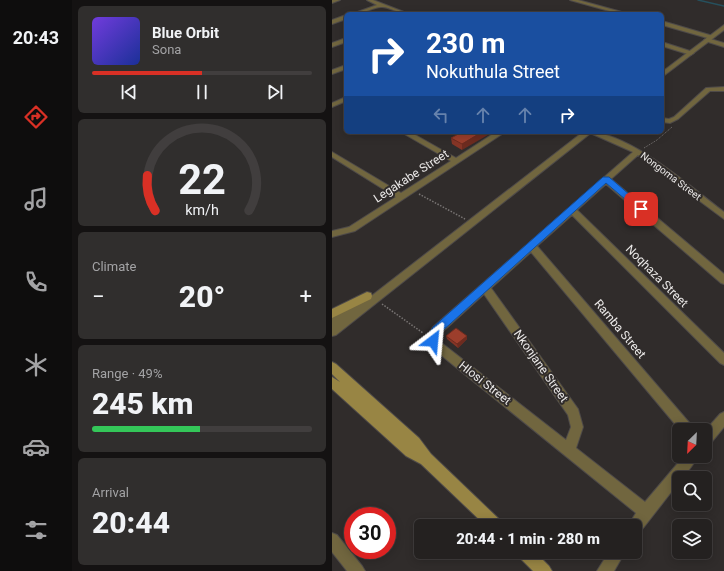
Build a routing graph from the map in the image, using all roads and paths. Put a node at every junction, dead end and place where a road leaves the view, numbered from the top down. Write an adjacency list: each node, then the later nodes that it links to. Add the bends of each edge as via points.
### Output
1 (338, 0): 4 (street)
2 (369, 0): 5 (street)
3 (572, 0): 8 (street)
4 (332, 2)
5 (382, 5): 6 (street); 7 (street)
6 (361, 12)
7 (401, 12)
8 (618, 12)
9 (344, 18): 10 (street)
10 (332, 22)
11 (664, 24): 13 (street)
12 (724, 27): 13 (street)
13 (709, 38): 17 (street); 18 (street)
14 (344, 41): 15 (street)
15 (332, 45)
16 (664, 45): 18 (street)
17 (724, 45)
18 (691, 53): 21 (street)
19 (344, 68): 20 (street)
20 (332, 72)
21 (664, 73)
22 (724, 89): 26 (street, via 708,89)
23 (344, 100): 24 (street)
24 (332, 105)
25 (664, 120): 26 (street)
26 (672, 120): 31 (path, via 673,126)
27 (409, 134): 35 (street)
28 (497, 134): 35 (street, Legakabe Street)
29 (585, 134): 41 (street)
30 (597, 134): 33 (street, Nongoma Street)
31 (664, 134)
32 (664, 134): 33 (path)
33 (638, 151): 36 (street); 40 (street, Nongoma Street)
34 (332, 154): 38 (street)
35 (457, 161): 37 (street, Legakabe Street)
36 (606, 179): 39 (street); 44 (street)
37 (412, 190): 38 (street, Legakabe Street); 41 (path)
38 (402, 197): 42 (street, Legakabe Street, via 352,229)
39 (572, 210): 43 (street); 51 (street, Noqhaza Street)
40 (724, 216)
41 (471, 222): 46 (street)
42 (332, 234)
43 (531, 246): 45 (street); 55 (street, Ramba Street)
44 (724, 280)
45 (486, 288): 50 (street); 57 (street, Nkonjane Street, via 574,413 577,427)
46 (371, 298): 47 (main road); 48 (street); 49 (street); 50 (path)
47 (332, 314)
48 (332, 323)
49 (332, 332)
50 (432, 336): 57 (street, Hlosi Street, via 435,344)
51 (724, 360)
52 (332, 367): 58 (main road, via 414,442)
53 (332, 382): 58 (main road, via 411,452)
54 (724, 418): 56 (street)
55 (682, 423)
56 (712, 432)
57 (569, 450): 60 (street, Hlosi Street)
58 (426, 460): 61 (main road)
59 (686, 463): 60 (street)
60 (646, 512): 62 (street)
61 (489, 519)
62 (641, 519)
63 (332, 541): 66 (street)
64 (531, 559): 67 (main road)
65 (613, 559): 68 (street)
66 (358, 571)
67 (544, 571)
68 (605, 571)

